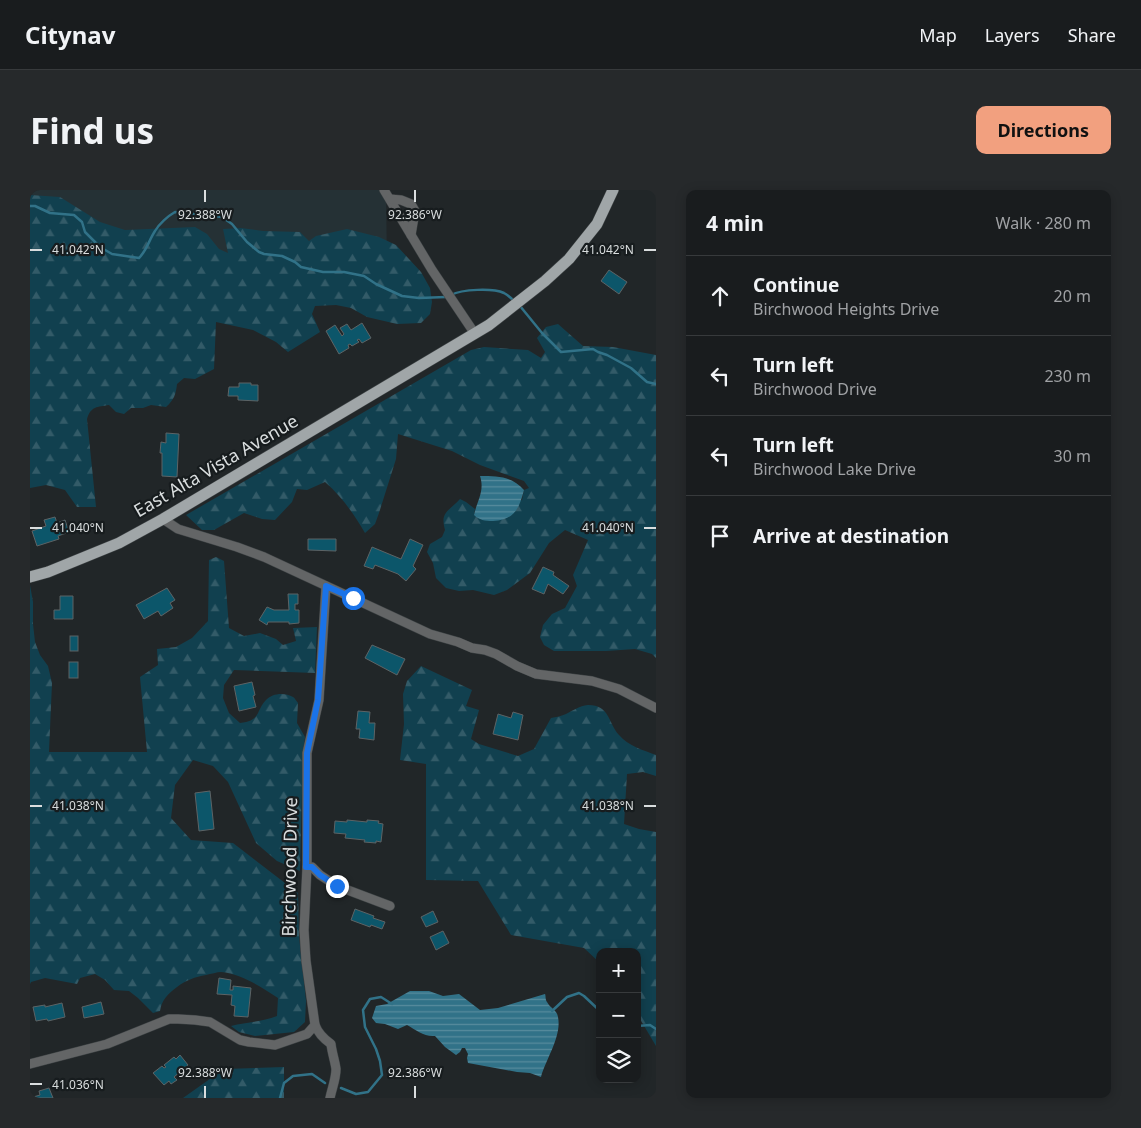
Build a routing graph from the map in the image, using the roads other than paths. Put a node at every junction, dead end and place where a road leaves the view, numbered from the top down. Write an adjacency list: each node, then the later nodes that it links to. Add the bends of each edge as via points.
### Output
1 (384, 190): 3 (street)
2 (613, 190): 5 (main road, East Alta Vista Avenue, via 597,224 569,260)
3 (390, 199): 4 (street); 4 (street, via 411,204 414,211)
4 (411, 235): 5 (street)
5 (475, 334): 6 (main road, East Alta Vista Avenue)
6 (163, 519): 7 (main road, East Alta Vista Avenue, via 119,543); 8 (street, via 178,529 246,550)
7 (30, 577)
8 (326, 586): 9 (street, via 430,634 496,654 536,674 592,681 620,689); 10 (street, Birchwood Drive, via 318,700 307,753)
9 (656, 708)
10 (306, 867): 11 (street, via 312,867 337,886); 12 (street, Birchwood Drive, via 304,930)
11 (390, 906)
12 (315, 1025): 13 (street, via 307,1034 276,1044 240,1040 210,1022 169,1020 107,1044); 14 (street, via 331,1044 334,1058 336,1069)
13 (30, 1064)
14 (330, 1098)

